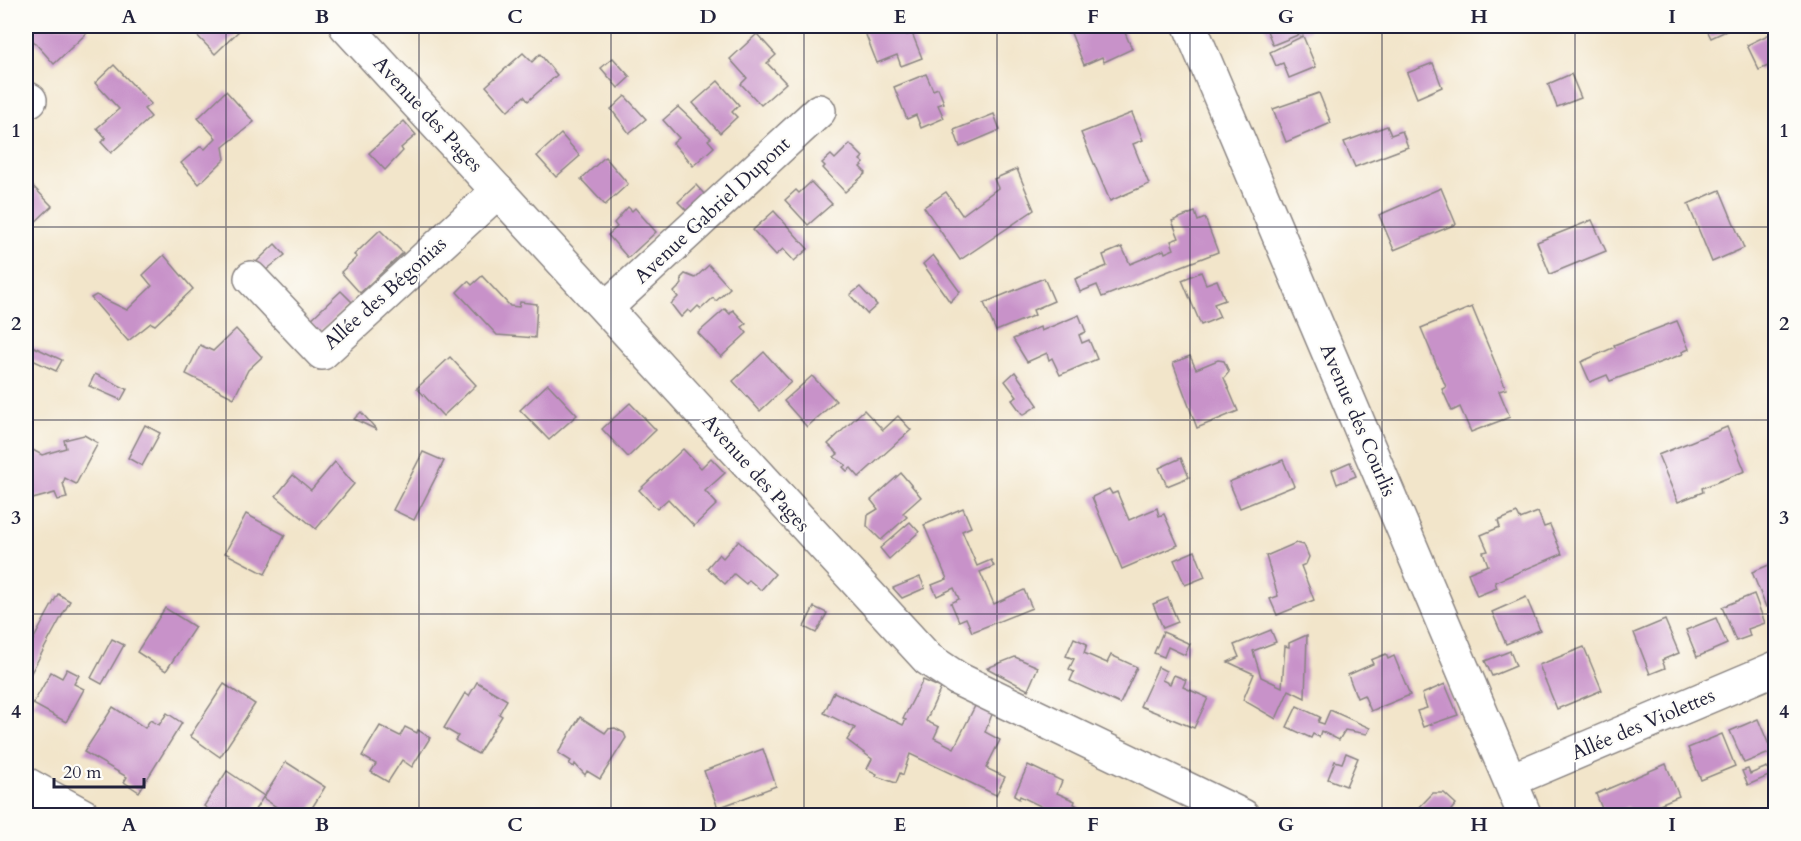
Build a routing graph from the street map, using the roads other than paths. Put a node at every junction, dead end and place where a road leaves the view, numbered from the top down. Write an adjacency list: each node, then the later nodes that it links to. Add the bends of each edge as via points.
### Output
1 (346, 26): 4 (street, Avenue des Pages)
2 (1190, 26): 8 (street, Avenue des Courlis)
3 (819, 111): 6 (street, Avenue Gabriel Dupont)
4 (498, 191): 5 (street, Allée des Bégonias, via 322,353); 6 (street, Avenue des Pages)
5 (251, 278)
6 (606, 308): 11 (street, Avenue des Pages, via 928,659 958,679)
7 (1776, 668): 8 (street, Allée des Violettes)
8 (1511, 780): 12 (street, Avenue des Courlis)
9 (26, 784): 10 (street)
10 (84, 816)
11 (1243, 816)
12 (1524, 816)

